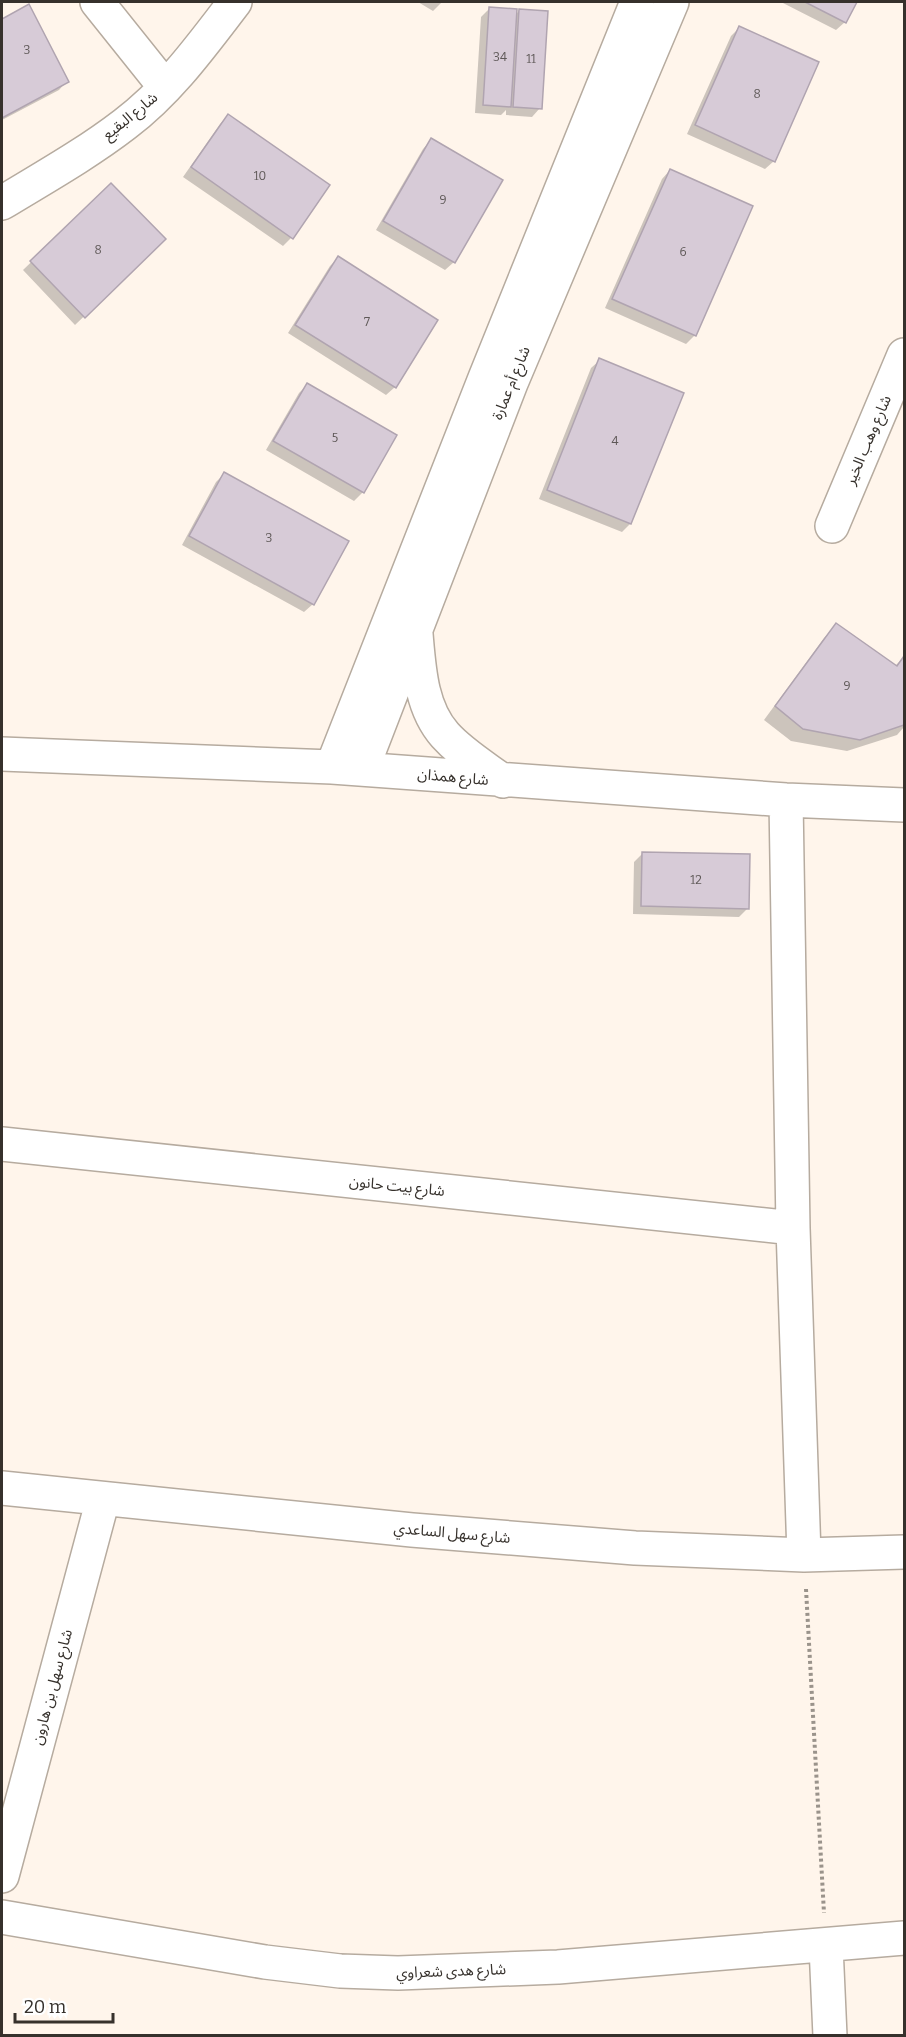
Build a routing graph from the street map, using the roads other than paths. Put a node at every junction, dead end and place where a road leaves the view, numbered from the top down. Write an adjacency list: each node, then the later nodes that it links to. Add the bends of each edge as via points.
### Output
1 (97, 2): 5 (street)
2 (235, 2): 5 (street, شارع البقيع)
3 (668, 3): 4 (street, شارع أم عمارة)
4 (634, 15): 9 (street, شارع أم عمارة, via 511,383); 11 (street, شارع أم عمارة, via 484,378)
5 (165, 87): 6 (street, شارع البقيع, via 126,123)
6 (2, 203)
7 (904, 355): 8 (street, شارع وهب الخير)
8 (832, 526)
9 (415, 628): 11 (street, شارع أم عمارة); 12 (street, via 424,694 433,718 459,748)
10 (2, 754): 11 (street, شارع همذان)
11 (347, 768): 12 (street, شارع همذان)
12 (503, 781): 13 (street, شارع همذان)
13 (786, 801): 14 (street, شارع همذان); 16 (street)
14 (904, 805)
15 (2, 1144): 16 (street, شارع بيت حانون)
16 (793, 1228): 20 (street)
17 (2, 1488): 18 (street, شارع سهل الساعدي)
18 (103, 1499): 20 (street, شارع سهل الساعدي, via 623,1547); 21 (street, شارع سهل بن هارون)
19 (904, 1552): 20 (street, شارع سهل الساعدي)
20 (804, 1555)
21 (2, 1876)
22 (2, 1917): 24 (street, شارع هدى شعراوي, via 265,1962 398,1974 558,1967)
23 (904, 1938): 24 (street, شارع هدى شعراوي)
24 (826, 1946): 25 (street)
25 (830, 2036)

